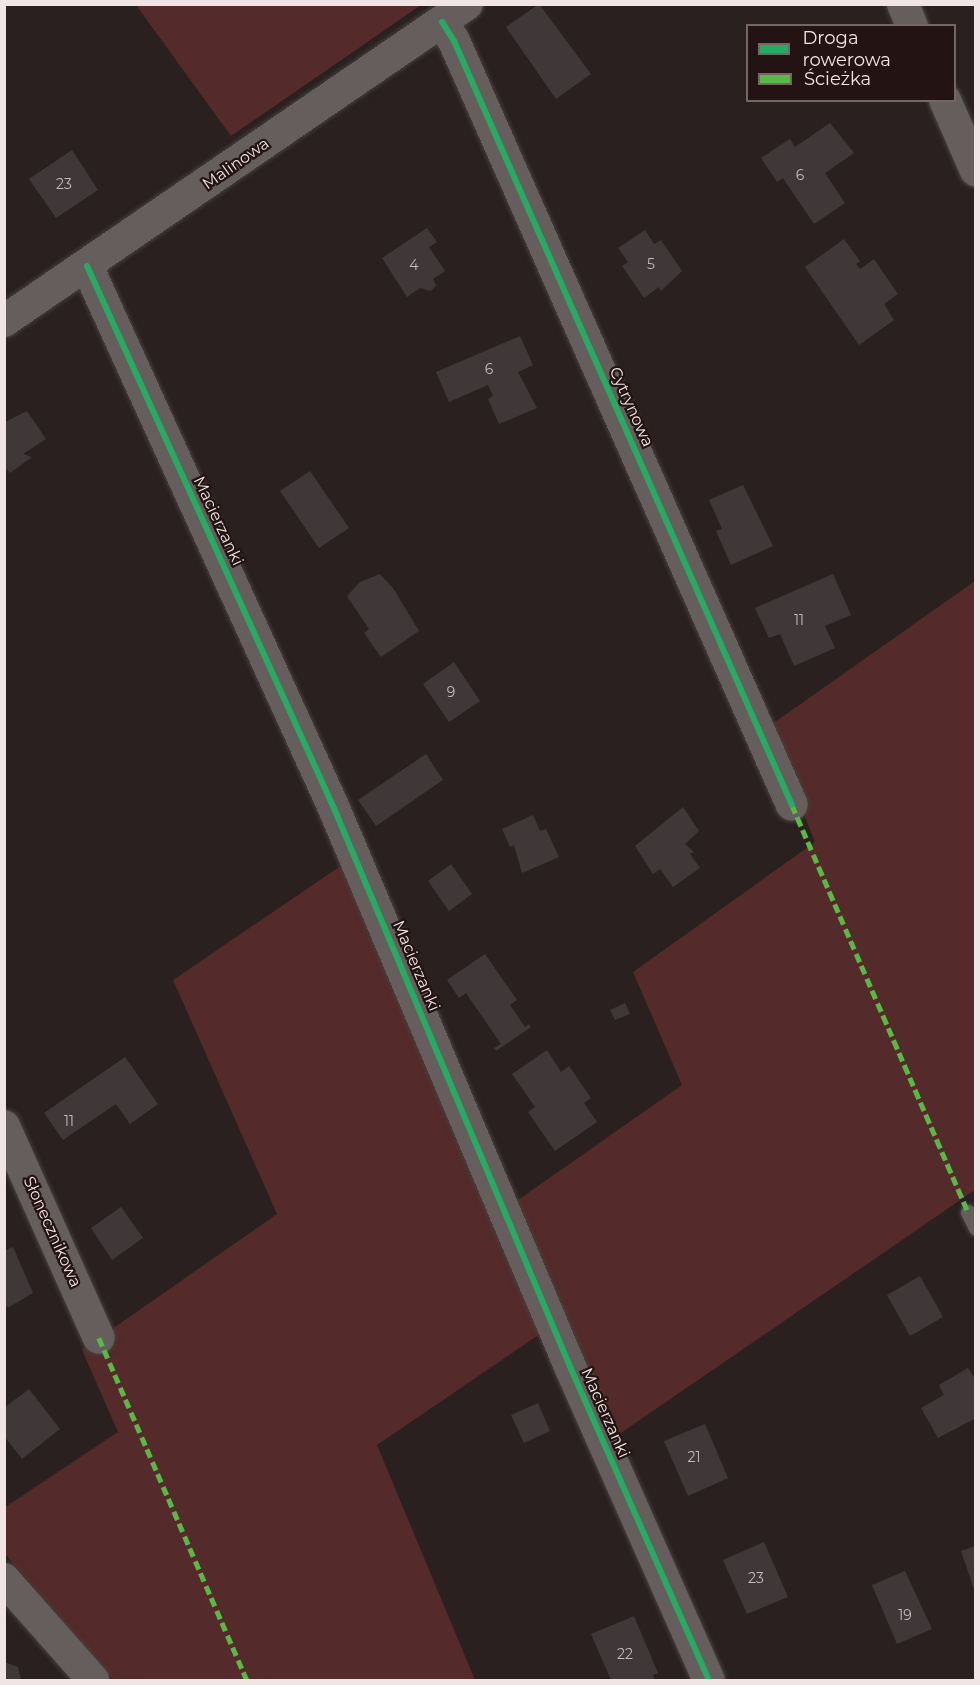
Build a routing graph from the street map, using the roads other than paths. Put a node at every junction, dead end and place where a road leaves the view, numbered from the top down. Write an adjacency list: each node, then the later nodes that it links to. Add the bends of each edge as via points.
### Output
1 (903, 4): 3 (street)
2 (454, 13): 6 (street, Malinowa); 8 (street, Cytrynowa, via 459,52)
3 (911, 24)
4 (946, 102): 5 (street)
5 (975, 171)
6 (87, 266): 7 (street, Malinowa); 15 (street, Macierzanki, via 333,806 571,1369)
7 (4, 321)
8 (792, 805)
9 (4, 1126): 12 (street, Słonecznikowa)
10 (968, 1212): 11 (lane)
11 (975, 1228)
12 (99, 1338)
13 (4, 1579): 14 (street)
14 (93, 1680)
15 (709, 1680)

